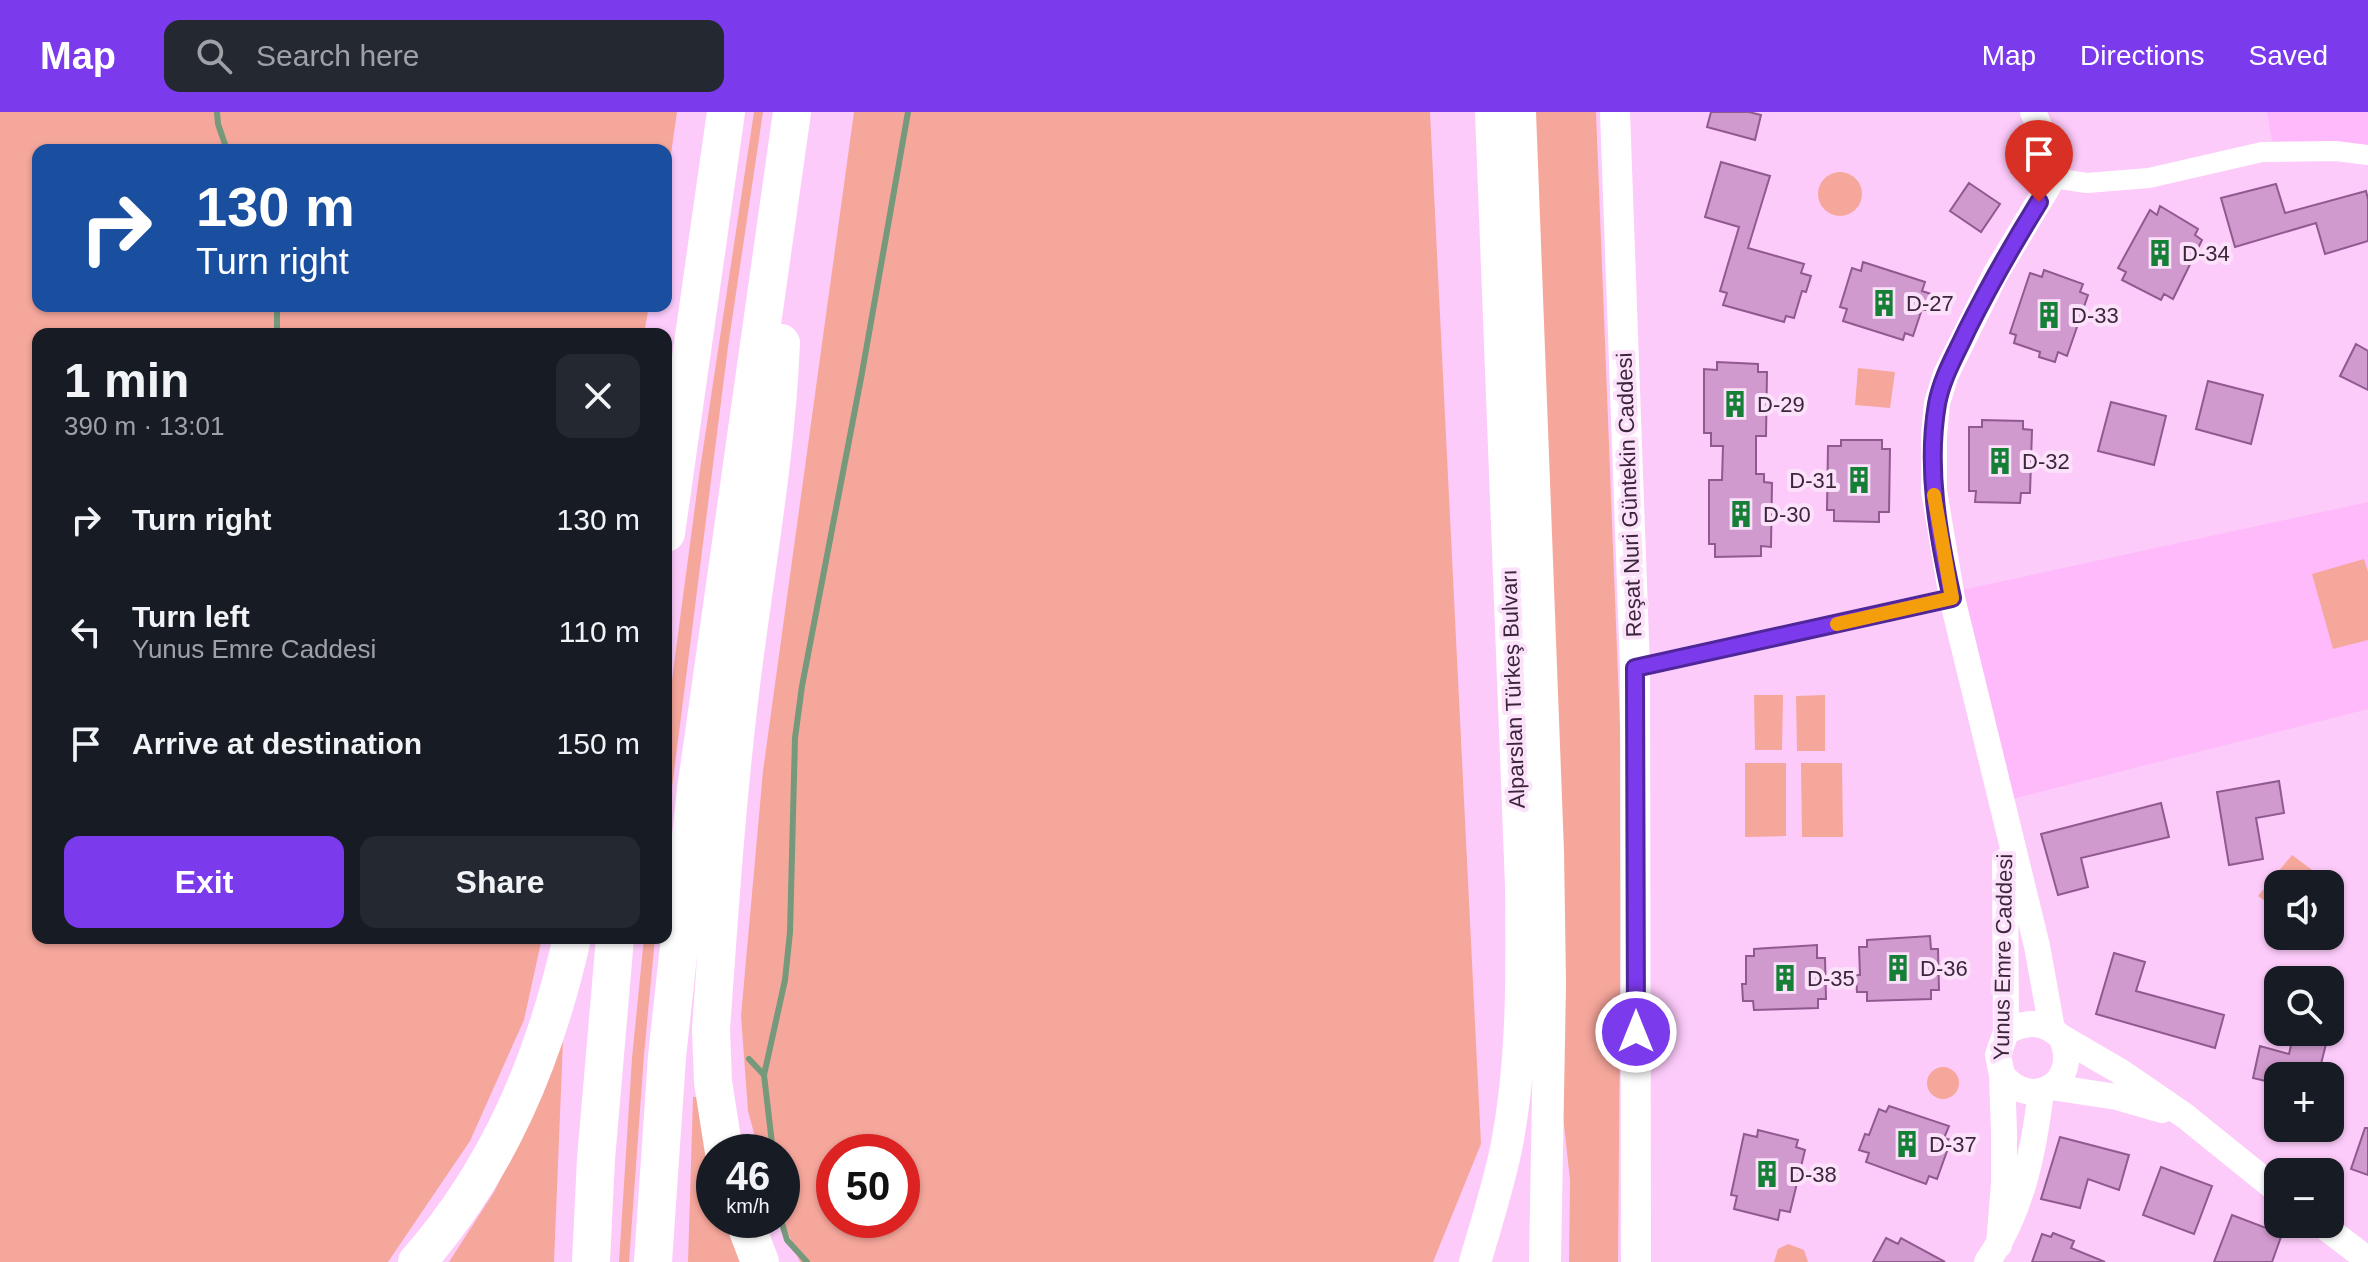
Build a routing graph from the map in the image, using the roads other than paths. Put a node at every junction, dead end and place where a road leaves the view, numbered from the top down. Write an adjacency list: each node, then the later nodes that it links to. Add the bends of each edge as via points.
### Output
1 (726, 112): 10 (highway)
2 (792, 112): 9 (highway)
3 (1491, 112): 33 (main road, Alparslan Türkeş Bulvarı, via 1521,886 1520,1013 1506,1149)
4 (1520, 112): 34 (main road, Alparslan Türkeş Bulvarı, via 1548,852)
5 (1615, 112): 14 (main road, Reşat Nuri Güntekin Caddesi)
6 (2033, 112): 8 (street, via 2052,155)
7 (2368, 155): 8 (street, via 2262,152 2149,178 2087,183)
8 (2053, 178): 13 (street, Yunus Emre Caddesi, via 1996,273 1937,403 1934,491)
9 (771, 257): 23 (highway, via 781,336 778,415 739,699 711,1029); 31 (highway, via 696,790 668,1043)
10 (688, 369): 11 (highway); 12 (highway)
11 (672, 407)
12 (672, 488)
13 (1952, 598): 14 (street); 15 (street, Yunus Emre Caddesi)
14 (1635, 668): 35 (main road, Reşat Nuri Güntekin Caddesi)
15 (2004, 813): 18 (street, Yunus Emre Caddesi); 19 (street, Yunus Emre Caddesi)
16 (570, 944): 29 (highway, via 545,1039 506,1133 462,1204)
17 (614, 944): 30 (highway)
18 (2006, 1032): 19 (street, via 2030,1023); 20 (street, Yunus Emre Caddesi, via 1998,1055)
19 (2056, 1033): 21 (street, Yunus Emre Caddesi, via 2067,1059 2065,1070); 22 (street)
20 (2002, 1075): 21 (street, via 2019,1089); 27 (street, Yunus Emre Caddesi, via 2004,1184)
21 (2046, 1089): 22 (street, via 2117,1097); 27 (street, Yunus Emre Caddesi, via 2012,1220)
22 (2185, 1116): 24 (street)
23 (721, 1134)
24 (2264, 1180)
25 (751, 1238): 32 (highway)
26 (2339, 1238): 28 (street)
27 (1993, 1254)
28 (2368, 1260)
29 (417, 1262)
30 (591, 1262)
31 (653, 1262)
32 (760, 1262)
33 (1475, 1262)
34 (1545, 1262)
35 (1636, 1262)

